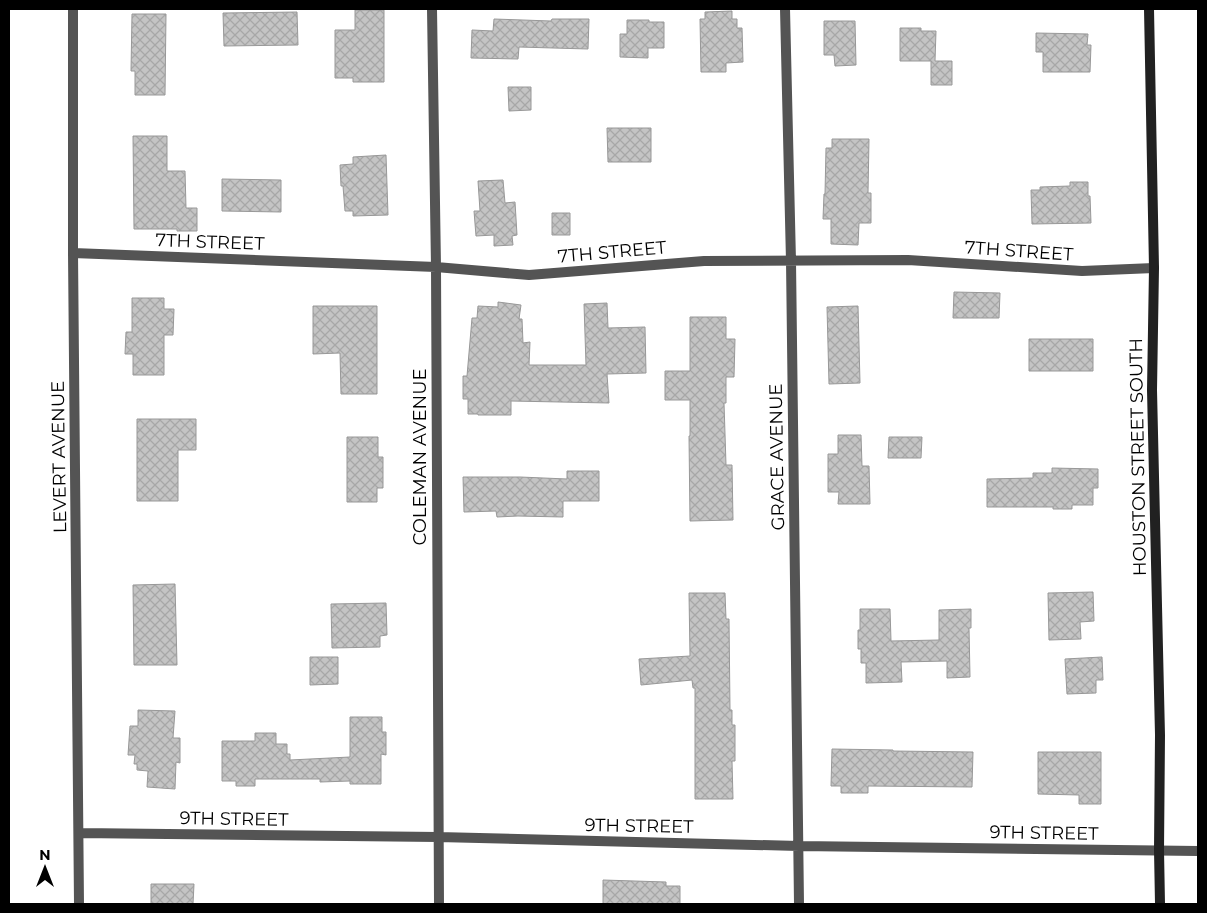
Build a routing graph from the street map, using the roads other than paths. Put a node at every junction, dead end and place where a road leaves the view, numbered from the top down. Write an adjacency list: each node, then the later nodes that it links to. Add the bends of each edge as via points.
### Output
1 (73, 9): 5 (street, LEVERT AVENUE)
2 (432, 9): 7 (street, COLEMAN AVENUE)
3 (785, 9): 6 (street, GRACE AVENUE)
4 (1149, 9): 8 (street, HOUSTON STREET SOUTH)
5 (73, 253): 7 (street, 7TH STREET); 9 (street, LEVERT AVENUE)
6 (791, 261): 7 (street, 7TH STREET, via 704,261 529,276); 8 (street, 7TH STREET, via 908,260 1082,271); 11 (street, GRACE AVENUE)
7 (436, 267): 10 (street, COLEMAN AVENUE)
8 (1154, 268): 12 (street, HOUSTON STREET SOUTH, via 1152,390 1160,735)
9 (79, 833): 10 (street, 9TH STREET); 14 (street, LEVERT AVENUE)
10 (438, 838): 11 (street, 9TH STREET); 15 (street, COLEMAN AVENUE)
11 (798, 846): 12 (street, 9TH STREET); 16 (street, GRACE AVENUE)
12 (1159, 850): 13 (street, 9TH STREET); 17 (street, HOUSTON STREET SOUTH)
13 (1198, 851)
14 (80, 904)
15 (439, 904)
16 (799, 904)
17 (1160, 904)

